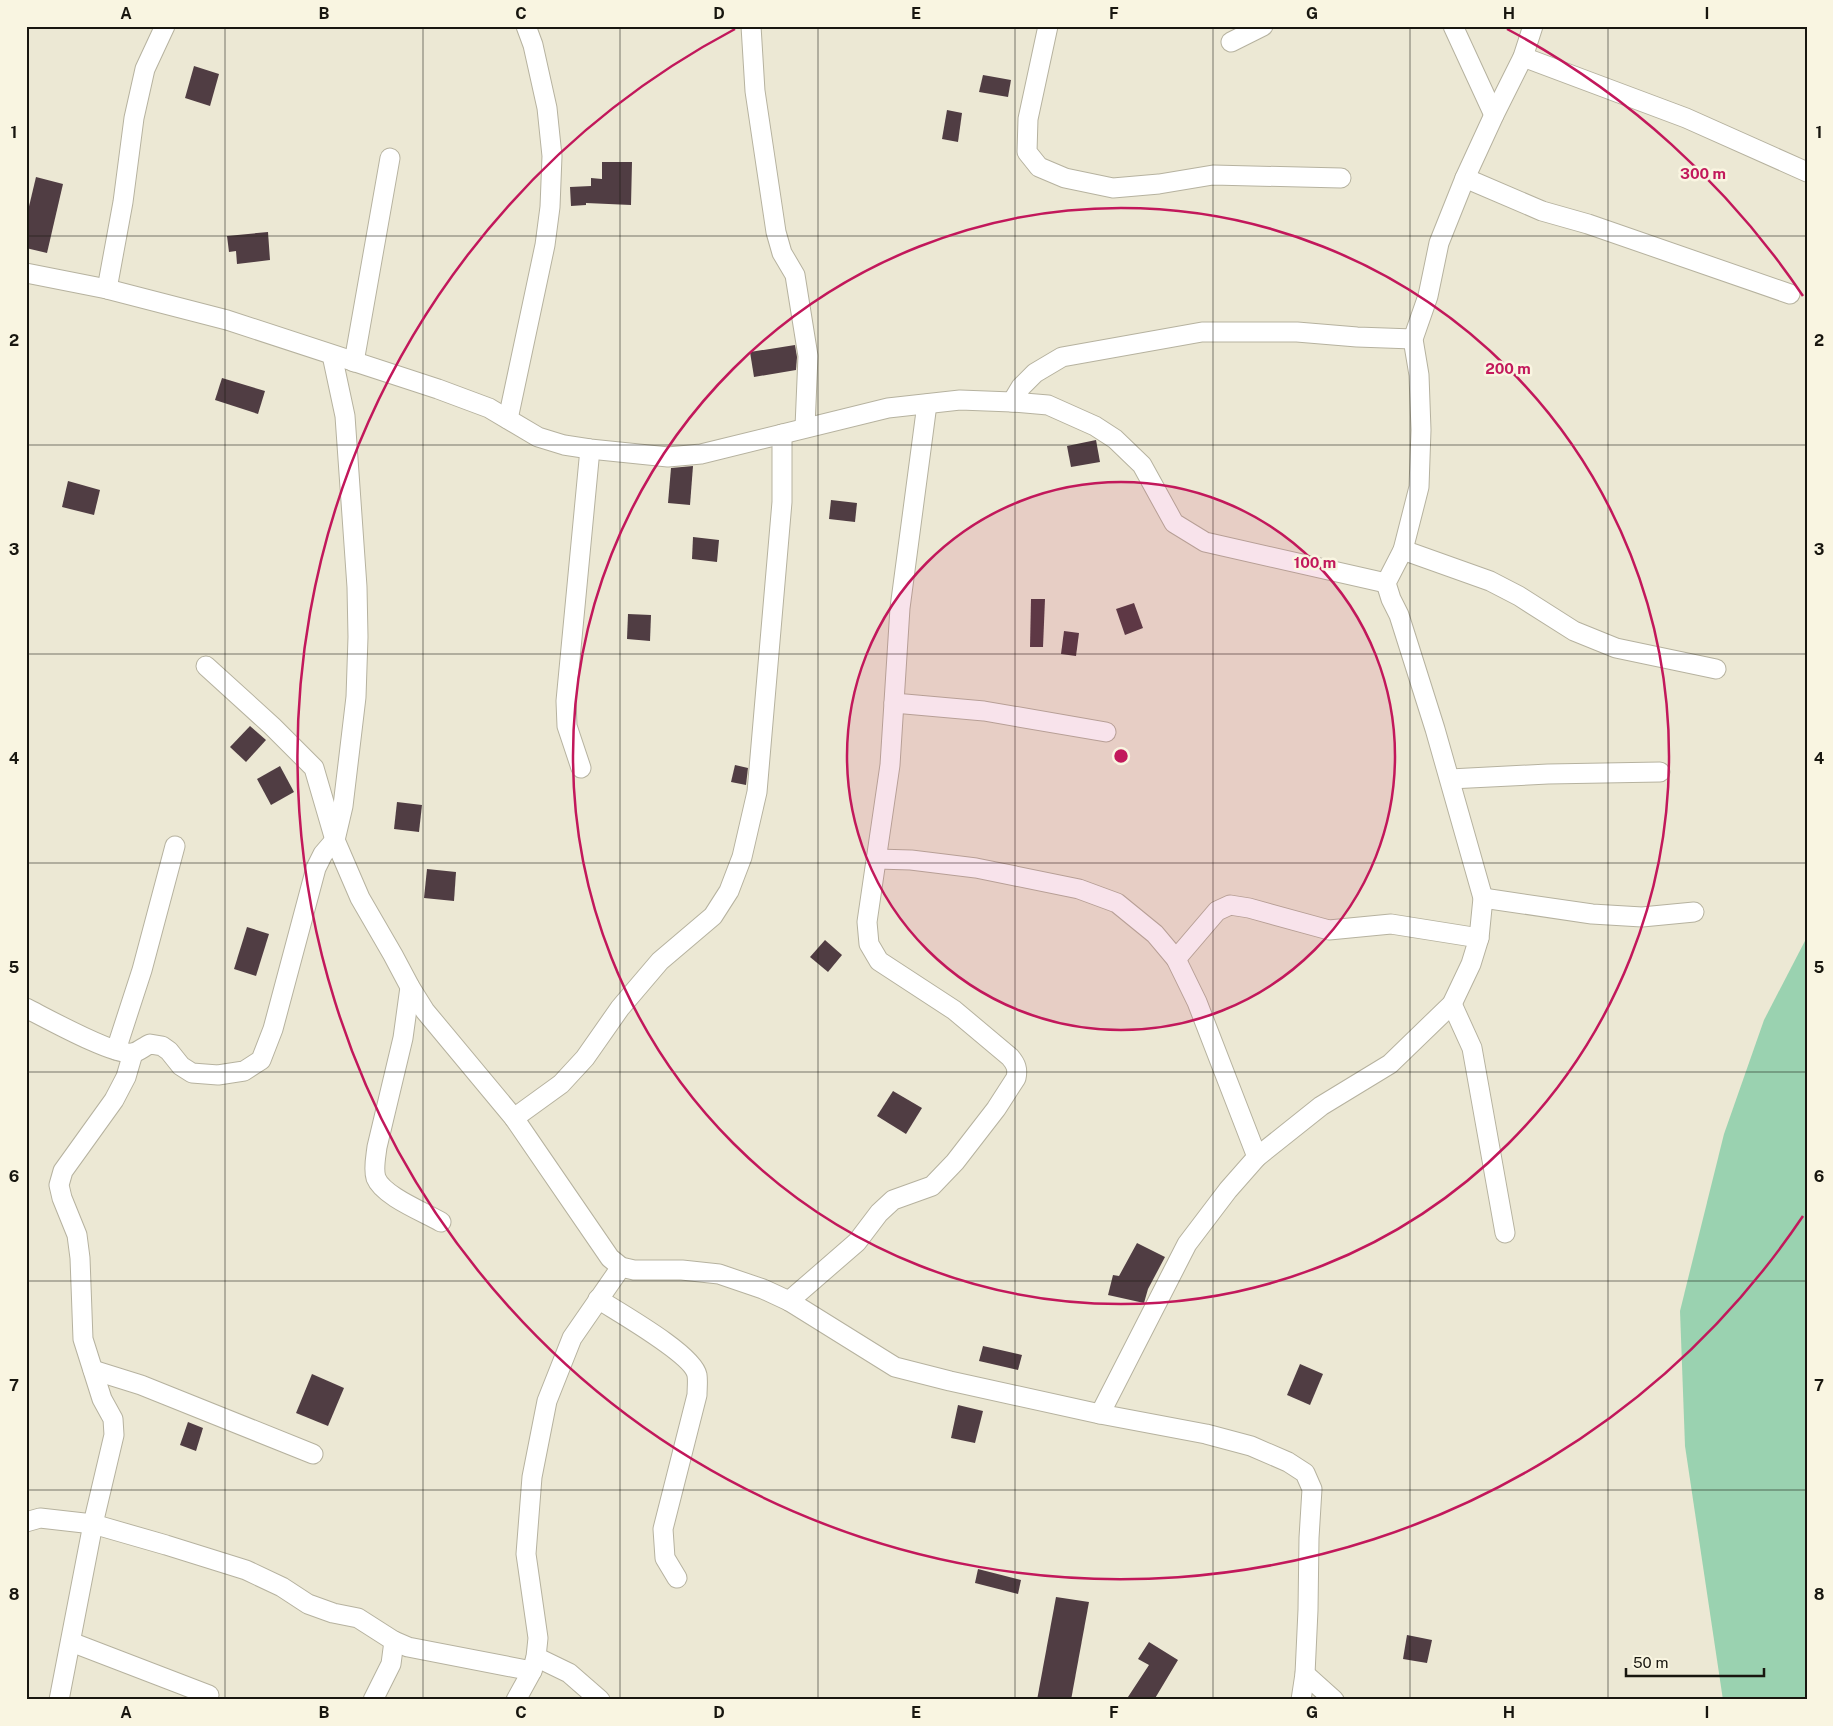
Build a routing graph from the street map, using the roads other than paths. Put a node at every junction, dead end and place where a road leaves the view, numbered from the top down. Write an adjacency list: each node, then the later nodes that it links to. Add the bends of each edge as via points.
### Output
1 (165, 26): 16 (street, via 145,69 134,118)
2 (526, 26): 23 (street, via 547,108 552,156 550,207)
3 (751, 26): 24 (street, via 756,91 776,232 782,253 795,275 808,356)
4 (1048, 26): 13 (street, via 1028,119 1027,152 1039,168 1064,178 1113,188 1213,175)
5 (1263, 26): 8 (street)
6 (1453, 26): 10 (street)
7 (1533, 26): 9 (street)
8 (1231, 42)
9 (1524, 57): 10 (street); 12 (street, via 1686,118)
10 (1494, 115): 14 (street)
11 (390, 158): 20 (street)
12 (1807, 172)
13 (1341, 178)
14 (1465, 178): 17 (street, via 1542,211); 18 (street, via 1439,243 1428,296)
15 (26, 273): 16 (street)
16 (107, 289): 19 (street, via 227,320)
17 (1790, 294)
18 (1413, 339): 21 (street, via 1297,332 1202,332 1062,357 1035,373 1021,386); 27 (street, via 1422,430 1419,487)
19 (332, 355): 20 (street); 36 (street, via 345,416 358,637 354,715)
20 (354, 362): 23 (street, via 438,389 489,408)
21 (1012, 402): 22 (street, via 960,400); 28 (street, via 1048,405 1095,426 1115,439 1142,465 1174,523 1205,542)
22 (928, 404): 24 (street, via 888,408); 31 (street, via 900,608)
23 (508, 419): 26 (street, via 538,436)
24 (805, 427): 25 (street)
25 (782, 434): 26 (street, via 701,454 668,457); 47 (street, via 782,502 758,792 742,857 729,891 713,916 660,962 625,1002 585,1058 561,1084)
26 (590, 449): 33 (street, via 566,701 567,726)
27 (1403, 550): 28 (street); 30 (street, via 1490,581 1574,631 1616,648)
28 (1386, 583): 35 (street)
29 (206, 666): 36 (street, via 314,768)
30 (1716, 669)
31 (894, 703): 32 (street, via 984,711); 38 (street, via 890,765)
32 (1106, 732)
33 (581, 768)
34 (1660, 772): 35 (street)
35 (1450, 779): 39 (street)
36 (336, 840): 43 (street, via 360,898); 46 (street, via 316,868 273,1029 261,1060 244,1071 218,1075 192,1073 162,1046 150,1044)
37 (175, 846): 46 (street)
38 (877, 859): 42 (street, via 976,868 1079,889 1117,903 1155,934); 53 (street, via 867,922 869,944 879,961 954,1010 1010,1057 1016,1064 1016,1078 955,1162 932,1186 893,1200 857,1242)
39 (1483, 898): 40 (street, via 1592,914 1642,917); 41 (street)
40 (1694, 912)
41 (1479, 938): 42 (street, via 1391,924 1329,930 1230,905 1217,911); 44 (street)
42 (1176, 959): 48 (street, via 1197,1002)
43 (410, 987): 47 (street, via 425,1011); 49 (street, via 403,1038 377,1147 376,1178 385,1191)
44 (1452, 1004): 48 (street, via 1390,1064 1321,1106); 50 (street, via 1472,1048)
45 (26, 1008): 46 (street, via 92,1041)
46 (124, 1051): 54 (street, via 126,1077 114,1100 63,1171 60,1185 77,1235 83,1339)
47 (514, 1118): 51 (street, via 610,1258)
48 (1257, 1157): 55 (street, via 1187,1244)
49 (440, 1222)
50 (1505, 1233)
51 (621, 1266): 52 (street); 53 (street, via 634,1270 719,1274)
52 (598, 1299): 59 (street, via 690,1362 697,1374 696,1395 663,1529 665,1558); 62 (street, via 572,1338 547,1401 532,1477 526,1554 538,1638)
53 (789, 1301): 55 (street, via 895,1367)
54 (93, 1370): 56 (street); 58 (street, via 102,1399 113,1419 114,1435)
55 (1100, 1414): 63 (street, via 1251,1446 1305,1473 1312,1489)
56 (313, 1454)
57 (26, 1522): 58 (street, via 40,1518)
58 (93, 1524): 60 (street, via 246,1570 308,1604 358,1618); 61 (street)
59 (677, 1578)
60 (394, 1641): 62 (street, via 426,1652); 66 (street, via 391,1664)
61 (70, 1642): 64 (street); 65 (street)
62 (534, 1664): 67 (street); 68 (street, via 569,1673)
63 (1305, 1674): 69 (street); 70 (street)
64 (209, 1695)
65 (59, 1700)
66 (373, 1700)
67 (516, 1700)
68 (600, 1700)
69 (1301, 1700)
70 (1334, 1700)

